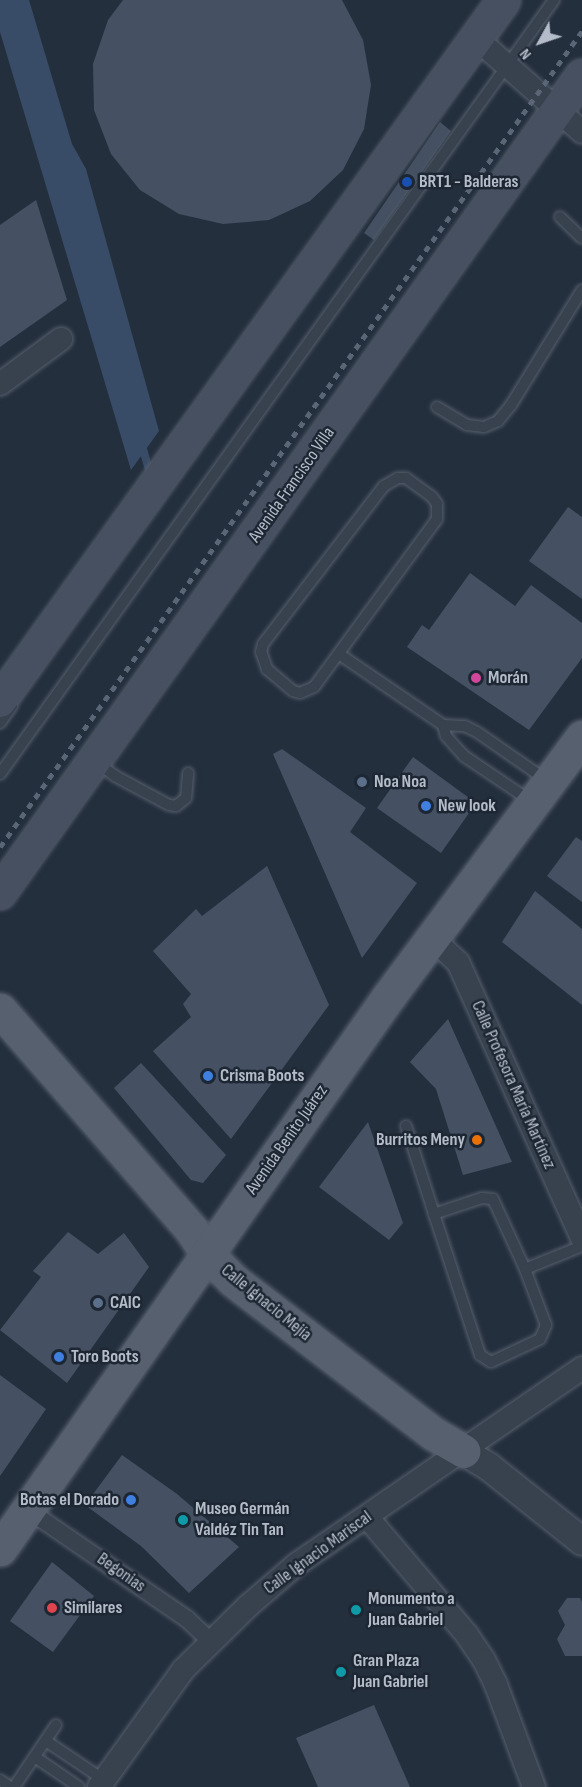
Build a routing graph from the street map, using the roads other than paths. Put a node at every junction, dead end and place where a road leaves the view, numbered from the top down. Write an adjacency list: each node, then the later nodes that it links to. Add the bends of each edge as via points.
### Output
1 (504, 0): 3 (main road)
2 (554, 0): 4 (lane)
3 (485, 46): 4 (street); 17 (main road, via 176,454)
4 (508, 66): 6 (street); 23 (lane)
5 (582, 76): 6 (main road, Avenida Francisco Villa)
6 (558, 112): 7 (street); 21 (main road, Avenida Francisco Villa)
7 (582, 132)
8 (560, 217): 9 (lane)
9 (582, 238)
10 (582, 290): 13 (lane, via 498,421 484,427 467,425)
11 (61, 339): 12 (street)
12 (0, 384)
13 (437, 407)
14 (84, 605): 15 (lane)
15 (57, 643)
16 (339, 654): 16 (lane, via 314,687 300,693 267,669 261,652 263,644 384,486 406,478 438,504 437,519); 19 (lane)
17 (9, 698): 18 (lane)
18 (0, 723)
19 (443, 725): 24 (lane, via 464,756); 24 (lane, via 465,726 477,732)
20 (582, 737): 24 (main road, Avenida Benito Juárez)
21 (93, 760): 22 (lane, via 115,776 176,806 186,798); 25 (main road, Avenida Francisco Villa)
22 (188, 773)
23 (0, 774)
24 (542, 793): 26 (main road, Avenida Benito Juárez)
25 (0, 893)
26 (433, 939): 30 (street, Calle Profesora María Martínez, via 458,962); 32 (main road, Avenida Benito Juárez, via 388,996)
27 (0, 1010): 32 (main road, Calle Ignacio Mejía, via 191,1229)
28 (406, 1126): 29 (lane)
29 (434, 1214): 33 (lane, via 493,1198); 33 (lane, via 484,1360 506,1357 540,1339 544,1332 546,1325)
30 (582, 1238)
31 (582, 1246): 33 (lane)
32 (207, 1254): 35 (main road, Calle Ignacio Mejía, via 243,1287 435,1434); 36 (main road, Avenida Benito Juárez)
33 (525, 1269)
34 (582, 1368): 35 (street, Calle Ignacio Mariscal)
35 (462, 1450): 37 (street, Calle Ignacio Mariscal); 38 (street, Calle Ignacio Mejía)
36 (28, 1510): 39 (main road, Avenida Benito Juárez); 40 (street, Begonias, via 187,1618)
37 (367, 1517): 40 (street, Calle Ignacio Mariscal, via 297,1564); 48 (street, via 484,1660)
38 (582, 1541)
39 (0, 1549)
40 (211, 1641): 45 (street, Calle Ignacio Mariscal, via 183,1670)
41 (56, 1725): 42 (lane)
42 (46, 1741): 43 (lane); 45 (lane)
43 (35, 1757): 46 (lane); 47 (lane)
44 (0, 1780): 46 (lane)
45 (101, 1783)
46 (12, 1787)
47 (80, 1787)
48 (534, 1787)

